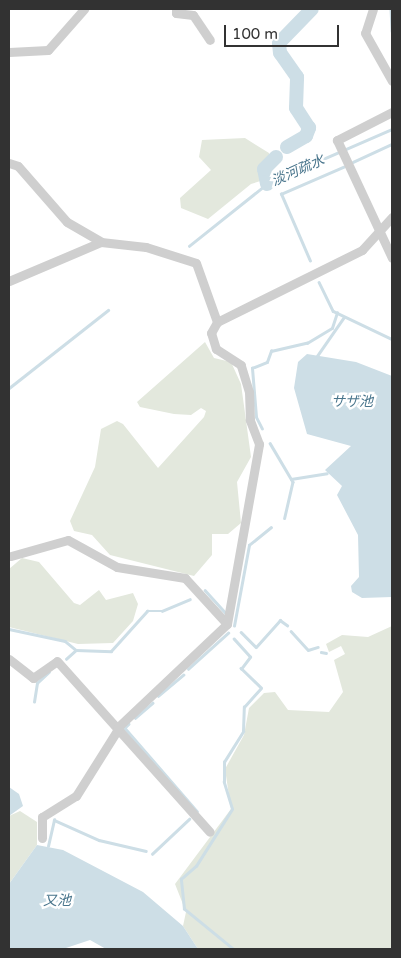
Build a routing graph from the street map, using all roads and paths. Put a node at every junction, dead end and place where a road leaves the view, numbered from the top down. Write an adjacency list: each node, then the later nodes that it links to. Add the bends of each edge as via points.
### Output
1 (84, 9): 5 (street, via 48,50)
2 (176, 9): 4 (street, via 176,13 193,16)
3 (373, 9): 6 (street, via 365,33)
4 (210, 40)
5 (9, 52)
6 (392, 81)
7 (392, 112): 10 (street, via 337,140)
8 (9, 162): 11 (street, via 18,166 67,222)
9 (392, 217): 10 (street)
10 (380, 232): 12 (street); 14 (street, via 362,250)
11 (100, 242): 13 (street); 14 (street, via 146,247 196,263)
12 (392, 258)
13 (9, 280)
14 (217, 322): 16 (street, via 211,333 216,349 241,365 249,392 250,420 259,444)
15 (10, 557): 16 (street, via 68,540 118,567 185,578)
16 (227, 624): 18 (street)
17 (9, 659): 18 (street, via 33,678 57,661)
18 (118, 728): 19 (street); 20 (street, via 76,796 42,818)
19 (210, 832)
20 (42, 838)

